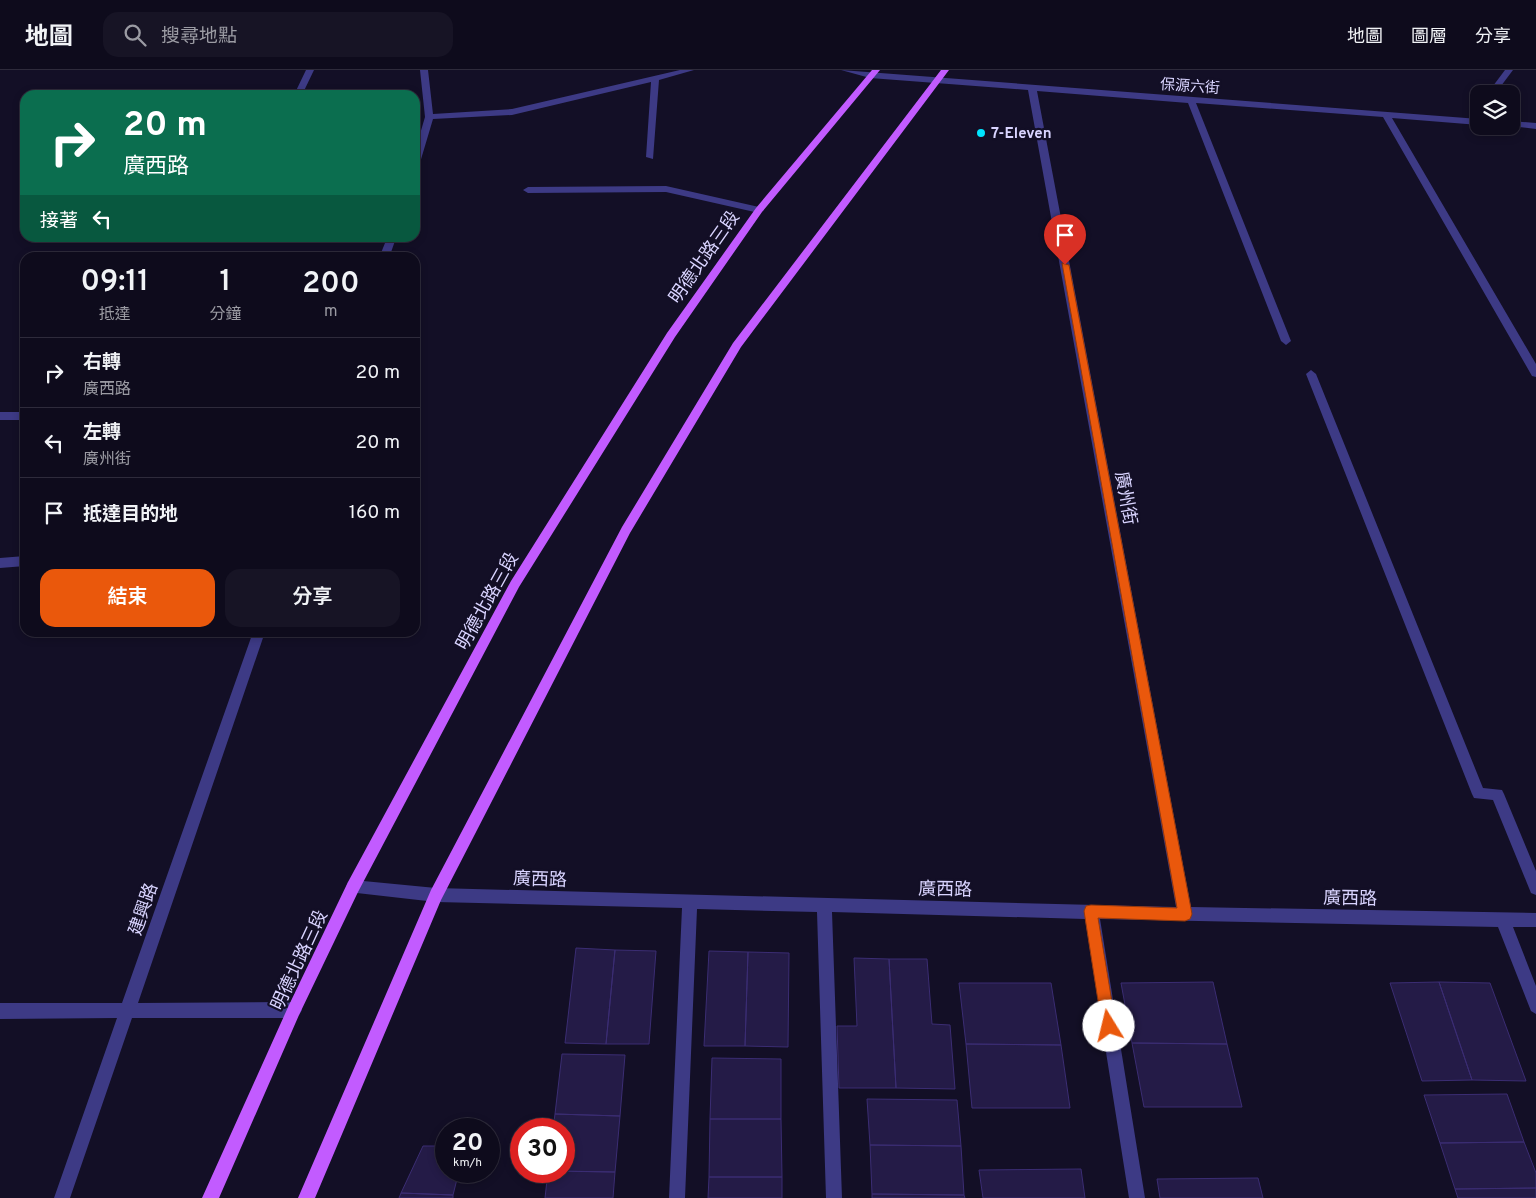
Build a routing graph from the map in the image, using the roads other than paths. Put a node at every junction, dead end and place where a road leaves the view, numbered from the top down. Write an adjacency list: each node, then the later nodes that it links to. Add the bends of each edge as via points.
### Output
1 (310, 70): 12 (street)
2 (424, 70): 15 (street)
3 (690, 70): 8 (street)
4 (844, 70): 7 (street, 保源六街)
5 (945, 70): 9 (main road)
6 (1509, 70): 10 (street)
7 (873, 73): 9 (street, 保源六街); 22 (main road, 明德北路三段)
8 (655, 78): 15 (street, via 512,112); 20 (street)
9 (937, 81): 11 (street, 保源六街); 33 (main road, via 737,345 626,530)
10 (1498, 85)
11 (1032, 88): 13 (street, 保源六街); 37 (street, 廣州街)
12 (300, 90)
13 (1191, 100): 14 (street, 保源六街); 23 (street)
14 (1386, 115): 16 (street, 保源六街); 24 (street)
15 (429, 117): 19 (street)
16 (1470, 122)
17 (1520, 125): 18 (street)
18 (1536, 126)
19 (420, 140)
20 (650, 157)
21 (528, 190): 22 (street, via 666,189)
22 (759, 210): 31 (main road, 明德北路三段, via 671,335 515,584)
23 (1286, 341)
24 (1536, 373)
25 (1311, 374): 32 (street, via 1479,794 1497,794)
26 (0, 416): 27 (street)
27 (20, 416)
28 (20, 561): 29 (street)
29 (0, 563)
30 (257, 637): 43 (street, 建興路)
31 (353, 887): 33 (street, 廣西路); 41 (main road, 明德北路三段)
32 (1536, 888)
33 (436, 895): 34 (street, 廣西路); 46 (main road)
34 (690, 902): 35 (street, 廣西路); 47 (street)
35 (824, 905): 36 (street, 廣西路); 48 (street)
36 (1091, 911): 37 (street, 廣西路); 49 (street)
37 (1185, 914): 38 (street, 廣西路)
38 (1503, 920): 39 (street, 廣西路); 40 (street)
39 (1536, 920)
40 (1536, 1006)
41 (294, 1010): 43 (street); 45 (main road, 明德北路三段)
42 (0, 1011): 43 (street)
43 (127, 1011): 44 (street, 建興路)
44 (62, 1198)
45 (210, 1198)
46 (306, 1198)
47 (677, 1198)
48 (834, 1198)
49 (1136, 1198)

